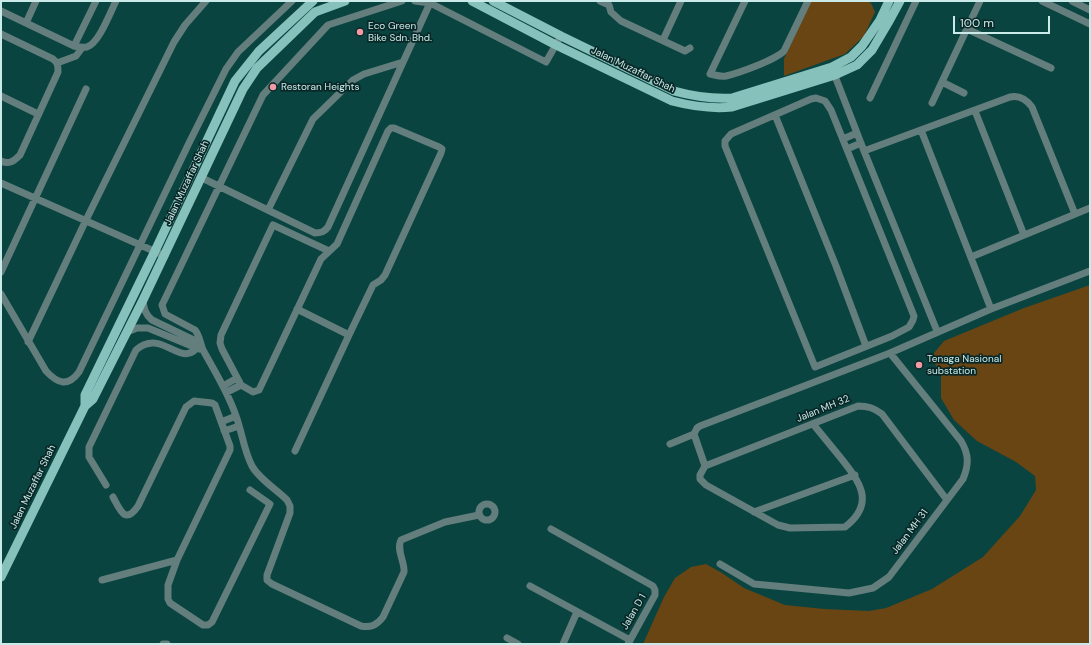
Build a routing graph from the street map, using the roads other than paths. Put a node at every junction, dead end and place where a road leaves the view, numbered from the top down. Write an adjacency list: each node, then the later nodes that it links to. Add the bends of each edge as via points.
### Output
1 (36, 1): 26 (street)
2 (96, 1): 33 (street)
3 (116, 1): 34 (street, via 97,38 88,47)
4 (206, 1): 63 (street, via 174,42)
5 (292, 1): 65 (street, via 238,52 226,69)
6 (313, 1): 66 (main road, Jalan Muzaffar Shah, via 259,51 235,81)
7 (345, 1): 56 (main road, Jalan Muzaffar Shah, via 315,12 257,68 243,89)
8 (402, 1): 58 (street, via 328,25 263,95)
9 (415, 1): 22 (street)
10 (472, 1): 32 (main road, Jalan Muzaffar Shah)
11 (493, 1): 30 (main road, Jalan Muzaffar Shah)
12 (600, 1): 23 (street)
13 (681, 1): 31 (street)
14 (745, 1): 15 (street, via 710,74 725,77 779,56 784,51)
15 (808, 1)
16 (889, 1): 39 (main road, Jalan Muzaffar Shah, via 880,20 862,46)
17 (900, 1): 39 (main road, Jalan Muzaffar Shah, via 872,50 857,65)
18 (916, 1): 44 (street)
19 (980, 1): 28 (street)
20 (1042, 1): 27 (street)
21 (1072, 1): 24 (street)
22 (430, 3): 32 (street, via 546,62); 36 (street)
23 (610, 3): 31 (street, via 611,12 621,21)
24 (1090, 10)
25 (1, 11): 26 (street)
26 (26, 23): 33 (street)
27 (1090, 24)
28 (967, 28): 38 (street); 40 (street)
29 (1, 34): 37 (street)
30 (561, 36): 32 (street); 39 (main road, Jalan Muzaffar Shah, via 663,87 691,96 732,98)
31 (663, 40): 35 (street, via 685,51)
32 (556, 45): 39 (main road, Jalan Muzaffar Shah, via 672,101 687,105 732,106)
33 (74, 46): 34 (street)
34 (82, 48): 37 (street, via 76,56)
35 (690, 48)
36 (403, 62): 61 (street, via 353,80 313,119); 61 (street, via 328,228 315,233)
37 (57, 63): 47 (street, via 58,72)
38 (1051, 68)
39 (834, 71): 50 (street)
40 (942, 82): 42 (street); 45 (street)
41 (86, 89): 59 (street)
42 (964, 93)
43 (1, 96): 47 (street)
44 (870, 98)
45 (932, 103)
46 (975, 111): 49 (street); 62 (street, via 1015,96 1029,102); 64 (street)
47 (38, 114): 55 (street, via 20,155 13,162)
48 (775, 115): 51 (street, via 811,99 821,99 831,110); 80 (street); 80 (street, via 731,134 725,141 726,150 815,367)
49 (921, 130): 54 (street); 69 (street)
50 (857, 133): 51 (street); 52 (street)
51 (843, 139): 53 (street)
52 (861, 143): 53 (street); 54 (street)
53 (847, 149): 80 (street, via 914,316 909,327)
54 (864, 151): 76 (street)
55 (1, 161)
56 (202, 178): 58 (street); 68 (main road, Jalan Muzaffar Shah)
57 (1, 183): 59 (street)
58 (218, 186): 61 (street); 81 (street, via 162,305 165,314 195,330 199,336)
59 (35, 198): 63 (street); 71 (street)
60 (1090, 208): 62 (street)
61 (268, 210)
62 (1075, 214): 64 (street)
63 (86, 220): 65 (street); 79 (street)
64 (1024, 235): 69 (street)
65 (141, 244): 66 (street); 79 (street, via 75,378 70,382 64,382 51,377)
66 (155, 251): 68 (street); 86 (main road, Jalan Muzaffar Shah, via 85,395)
67 (329, 251): 74 (street, via 321,259); 78 (street, via 337,244 391,128 442,149 385,275 373,285); 83 (street, via 273,225 221,335 222,349)
68 (165, 256): 73 (main road, Jalan Muzaffar Shah)
69 (971, 257): 75 (street)
70 (1090, 271): 75 (street)
71 (1, 272)
72 (1, 294): 79 (street)
73 (143, 300): 77 (main road, Jalan Muzaffar Shah); 81 (street, via 147,316)
74 (297, 309): 78 (street); 84 (street, via 259,390 253,392)
75 (991, 309): 76 (street)
76 (937, 331): 82 (street)
77 (127, 332): 81 (street, via 137,328 148,328); 86 (main road, Jalan Muzaffar Shah, via 93,399)
78 (349, 335): 94 (street)
79 (28, 342)
80 (866, 346)
81 (200, 347): 85 (street); 97 (street, via 185,355 162,344 153,343 136,350 89,447 89,457)
82 (890, 352): 92 (street, via 700,426); 100 (street, Jalan MH 31, via 965,448 968,456 966,472)
83 (237, 378): 84 (street); 85 (street)
84 (241, 385): 85 (street)
85 (225, 389): 87 (street)
86 (85, 406): 106 (main road, Jalan Muzaffar Shah)
87 (236, 416): 88 (street); 90 (street)
88 (221, 422): 91 (street); 99 (street, via 215,405 194,400 183,412 134,512 130,515 122,513)
89 (813, 424): 95 (street, Jalan MH 32); 96 (street); 100 (street, Jalan MH 32, via 858,406 876,409)
90 (239, 426): 91 (street); 102 (street, via 252,467 287,500 290,506 290,513 266,575 267,580 361,626 369,627 378,623 404,572 399,547 401,540 445,522)
91 (224, 431): 104 (street, via 230,446 228,455)
92 (694, 434): 93 (street); 95 (street)
93 (670, 444)
94 (295, 451)
95 (704, 466): 101 (street, via 700,478 706,485)
96 (855, 475): 101 (street); 101 (street, via 862,492 862,503 852,522 845,527 790,528 778,525)
97 (106, 485)
98 (250, 490): 104 (street, via 270,504 212,622 208,625 203,625 170,604 168,585)
99 (113, 497)
100 (947, 500): 105 (street, Jalan MH 31, via 889,577 873,588 850,593 754,584)
101 (754, 512)
102 (479, 515)
103 (551, 528): 111 (street, Jalan D 1, via 649,583 656,590)
104 (177, 560): 107 (street)
105 (720, 564)
106 (1, 577)
107 (102, 580)
108 (530, 586): 109 (street)
109 (577, 612): 111 (street); 115 (street)
110 (507, 638): 114 (street)
111 (629, 642)
112 (164, 644): 113 (street)
113 (167, 644)
114 (518, 644)
115 (563, 644)

